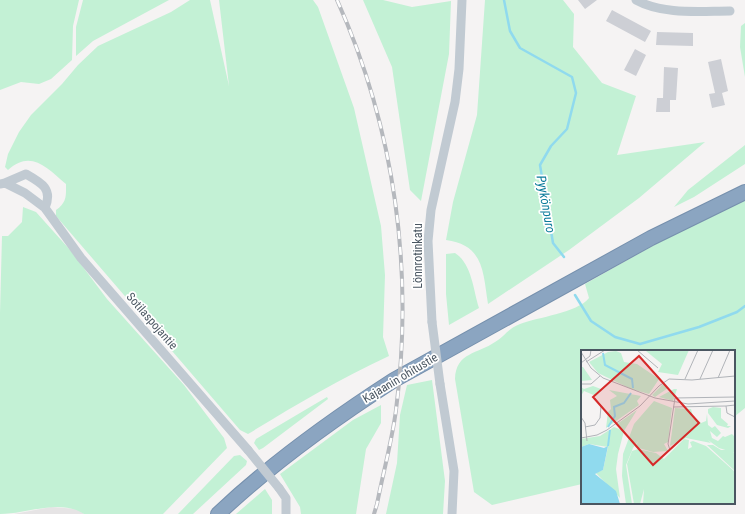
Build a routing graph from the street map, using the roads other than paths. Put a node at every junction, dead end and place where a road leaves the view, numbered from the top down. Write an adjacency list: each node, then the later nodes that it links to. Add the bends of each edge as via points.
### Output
1 (462, 0): 11 (street, Lönnrotinkatu, bridge, via 455,102 431,210 428,266 432,322 454,471)
2 (636, 0): 3 (street, via 659,8)
3 (730, 11)
4 (745, 183): 8 (highway, via 687,213)
5 (3, 184): 7 (street, Sotilaspojantie, via 25,193); 7 (street, via 26,174 35,179 46,187 48,199)
6 (745, 192): 8 (highway)
7 (45, 208): 10 (street, Sotilaspojantie, bridge, via 81,258 279,488 286,498)
8 (651, 238): 9 (highway, Kajaanin ohitustie, via 452,347 358,403 275,464)
9 (218, 514)
10 (286, 514)
11 (452, 514)

